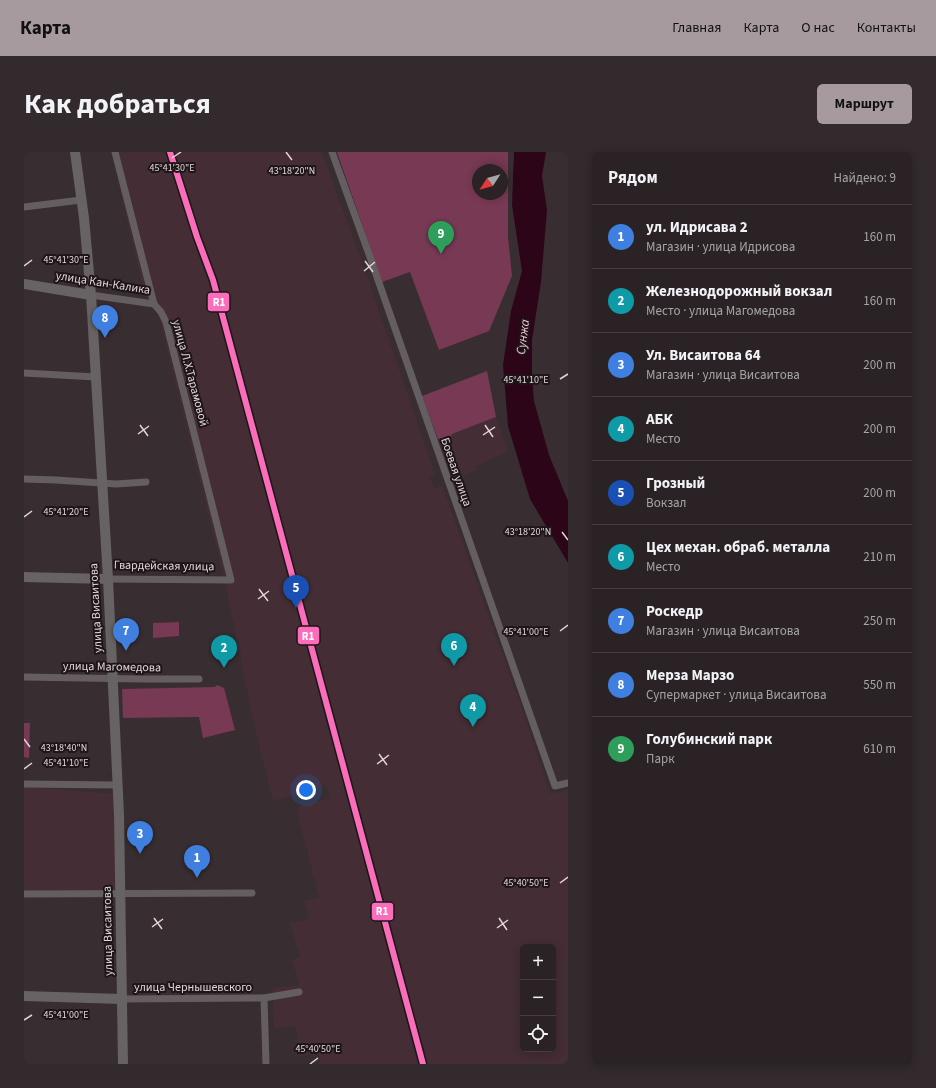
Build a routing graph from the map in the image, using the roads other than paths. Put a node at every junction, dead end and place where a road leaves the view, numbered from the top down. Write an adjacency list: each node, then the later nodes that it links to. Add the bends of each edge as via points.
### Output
1 (75, 152): 4 (main road, улица Висаитова)
2 (115, 152): 8 (street, улица Л.Х.Тарамовой)
3 (332, 152): 20 (street, Боевая улица, via 554,786)
4 (81, 200): 5 (street); 7 (main road, улица Висаитова)
5 (24, 206)
6 (24, 284): 7 (main road, улица Кан-Калика)
7 (91, 295): 8 (street, улица Кан-Калика); 10 (main road, улица Висаитова)
8 (154, 304): 16 (street, улица Л.Х.Тарамовой, via 166,322)
9 (24, 374): 10 (street)
10 (96, 377): 13 (main road, улица Висаитова)
11 (24, 479): 13 (street)
12 (146, 482): 13 (street)
13 (102, 483): 15 (main road, улица Висаитова)
14 (24, 577): 15 (main road, Гвардейская улица)
15 (108, 578): 16 (street, Гвардейская улица); 18 (main road, улица Висаитова)
16 (231, 580)
17 (24, 677): 18 (street, улица Магомедова)
18 (113, 678): 19 (street, улица Магомедова); 22 (main road, улица Висаитова)
19 (199, 679)
20 (568, 783)
21 (24, 784): 22 (street)
22 (118, 785): 25 (main road, улица Висаитова)
23 (252, 893): 25 (street)
24 (24, 894): 25 (street)
25 (120, 894): 29 (main road, улица Висаитова)
26 (299, 992): 28 (street, улица Чернышевского)
27 (24, 996): 29 (main road)
28 (264, 998): 29 (street, улица Чернышевского); 31 (street)
29 (122, 999): 30 (main road, улица Висаитова)
30 (123, 1064)
31 (266, 1064)

